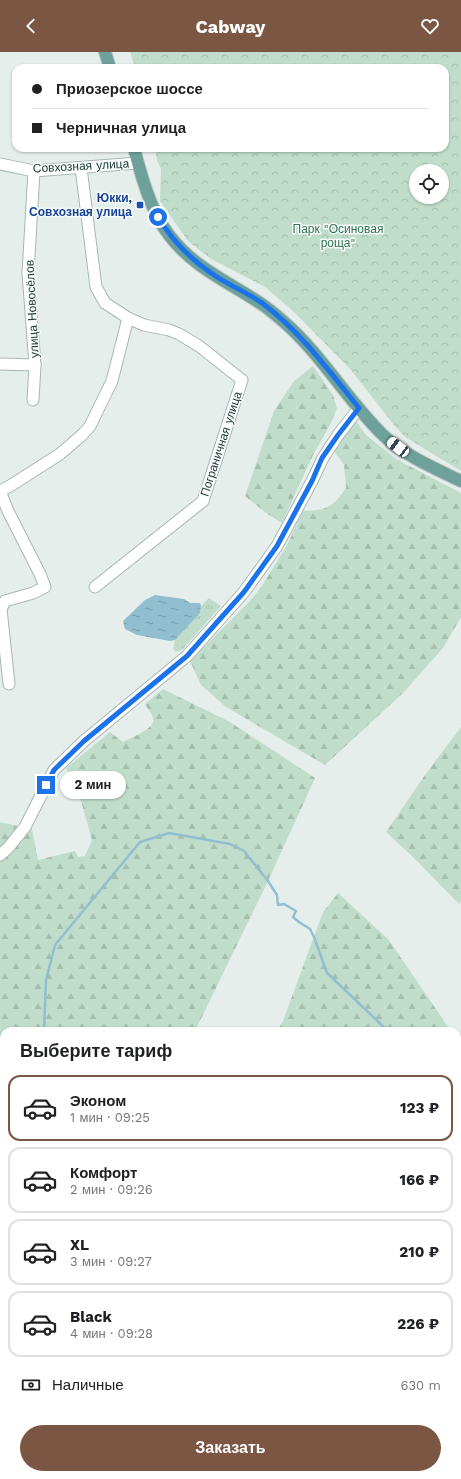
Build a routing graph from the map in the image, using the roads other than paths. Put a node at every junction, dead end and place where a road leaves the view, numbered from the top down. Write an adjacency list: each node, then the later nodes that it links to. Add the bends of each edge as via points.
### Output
1 (105, 52): 2 (main road)
2 (109, 64)
3 (135, 152): 4 (main road)
4 (138, 163): 6 (street, Совхозная улица); 12 (main road, via 158,217 177,244 199,265 261,303 284,322 316,355)
5 (0, 164): 7 (street, Совхозная улица)
6 (81, 168): 7 (street, Совхозная улица); 8 (street, Пограничная улица, via 96,287 105,303)
7 (34, 171): 10 (street, улица Новосёлов, via 28,273)
8 (128, 318): 14 (street, via 112,381 90,426 60,454); 15 (street, Пограничная улица, via 179,334 200,346 242,380 204,501)
9 (0, 364): 10 (street)
10 (35, 365): 11 (street, улица Новосёлов)
11 (33, 400)
12 (359, 408): 13 (main road, via 384,436 398,447); 17 (street, via 322,458 277,546 244,592 187,656 84,741 54,770 25,827)
13 (461, 481)
14 (0, 491): 16 (street, via 45,587 33,594 6,601 1,609)
15 (95, 587)
16 (9, 684)
17 (0, 855)

